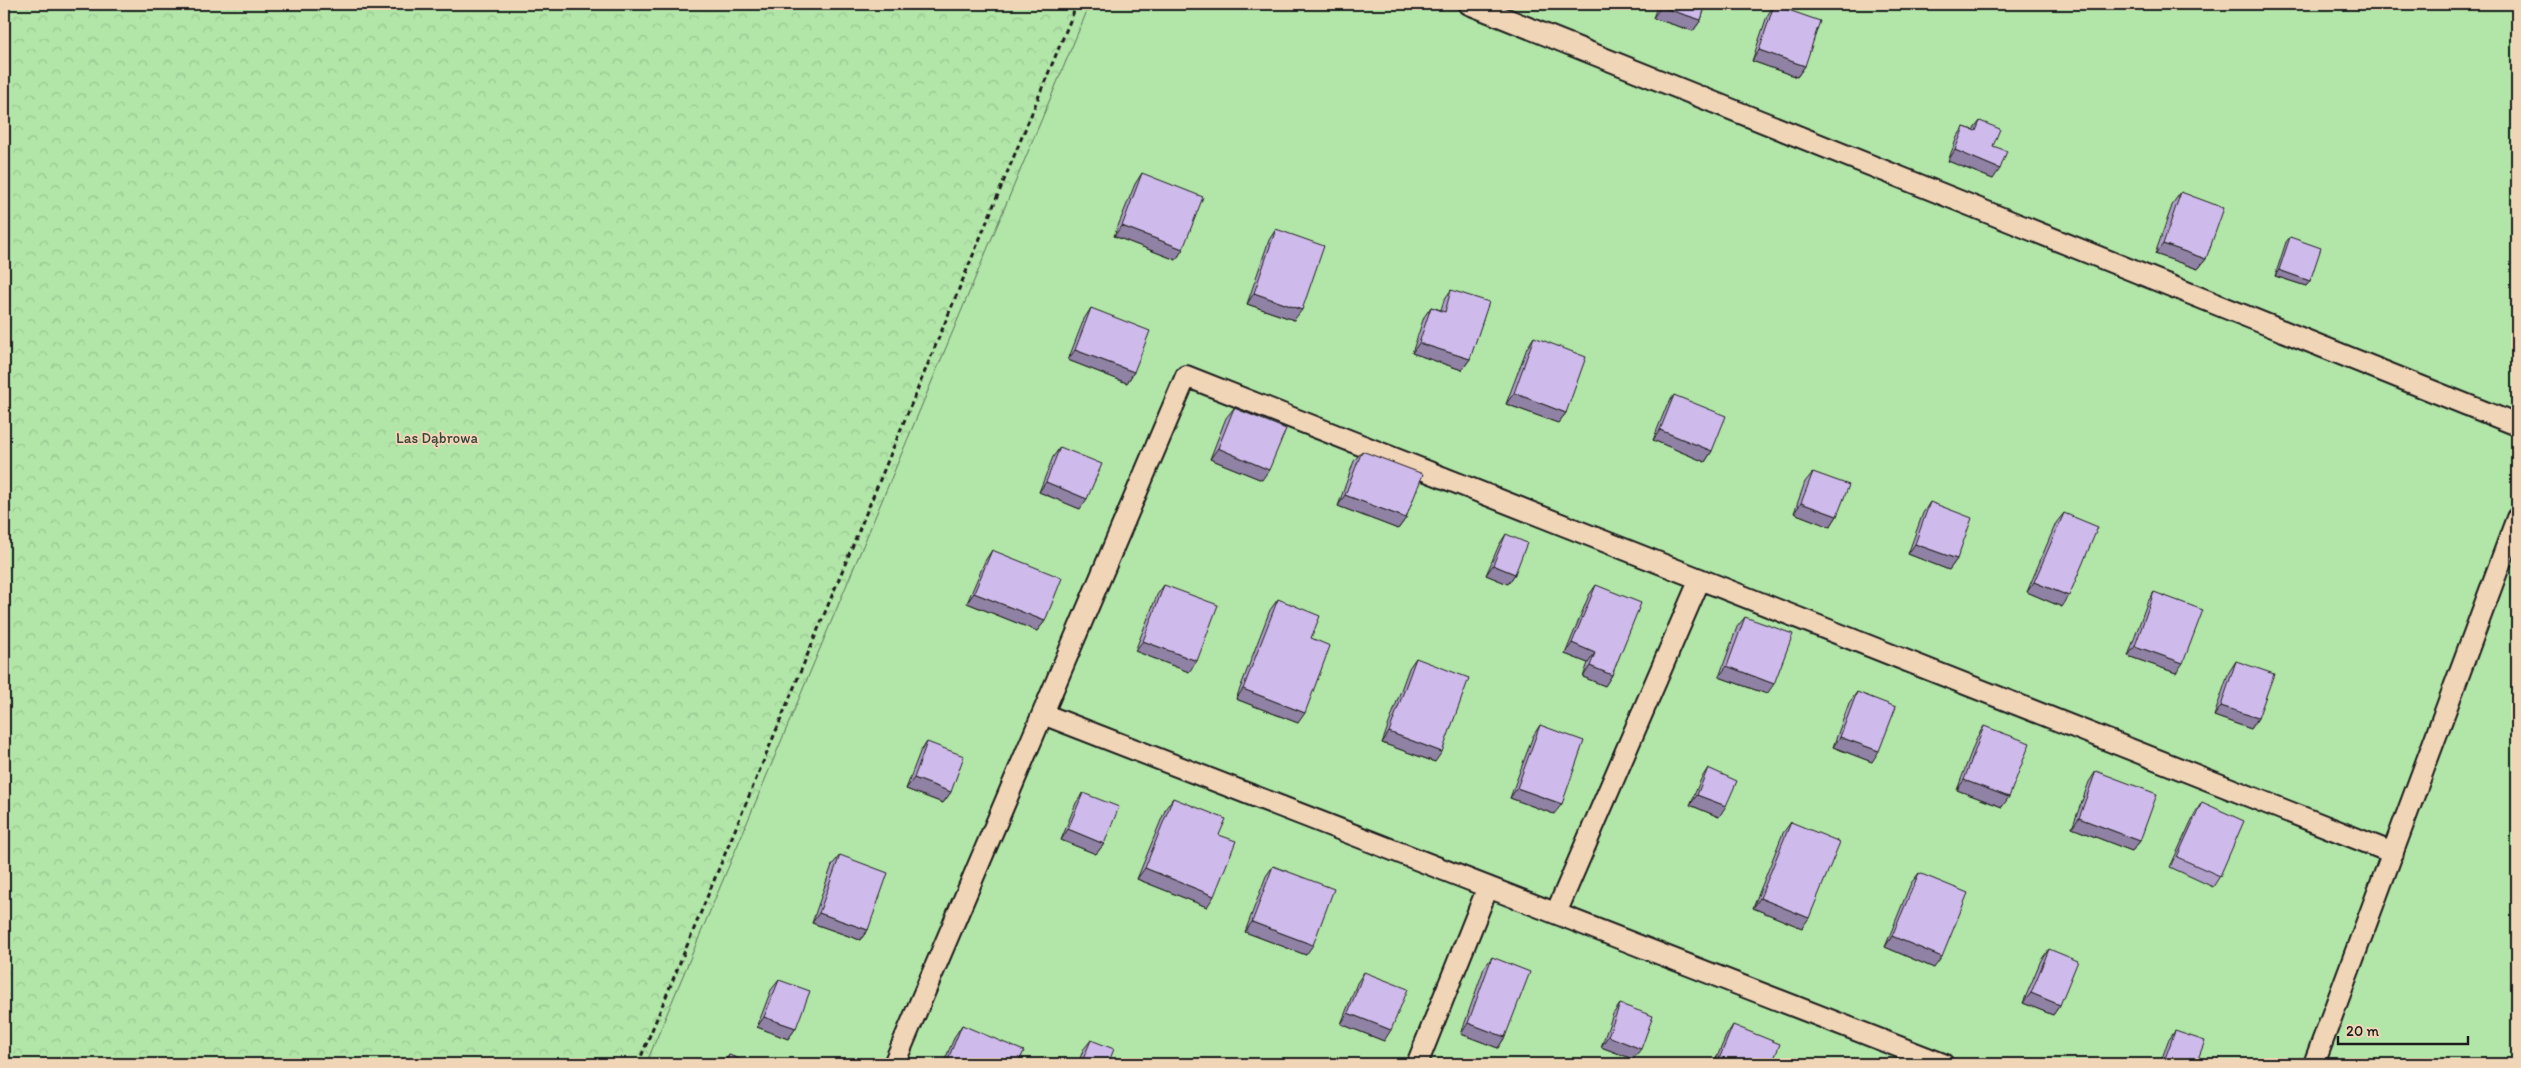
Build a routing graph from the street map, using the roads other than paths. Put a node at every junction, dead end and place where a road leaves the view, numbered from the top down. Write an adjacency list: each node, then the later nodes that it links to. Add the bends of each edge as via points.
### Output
1 (1469, 4): 2 (lane)
2 (2517, 425)
3 (2517, 518): 6 (lane)
4 (1700, 579): 5 (lane, via 1186,376); 6 (lane); 8 (lane)
5 (1043, 714): 7 (lane); 9 (lane)
6 (2393, 853): 12 (lane)
7 (1488, 887): 8 (lane); 10 (lane)
8 (1556, 913): 11 (lane)
9 (894, 1064)
10 (1417, 1064)
11 (1943, 1064)
12 (2314, 1064)

